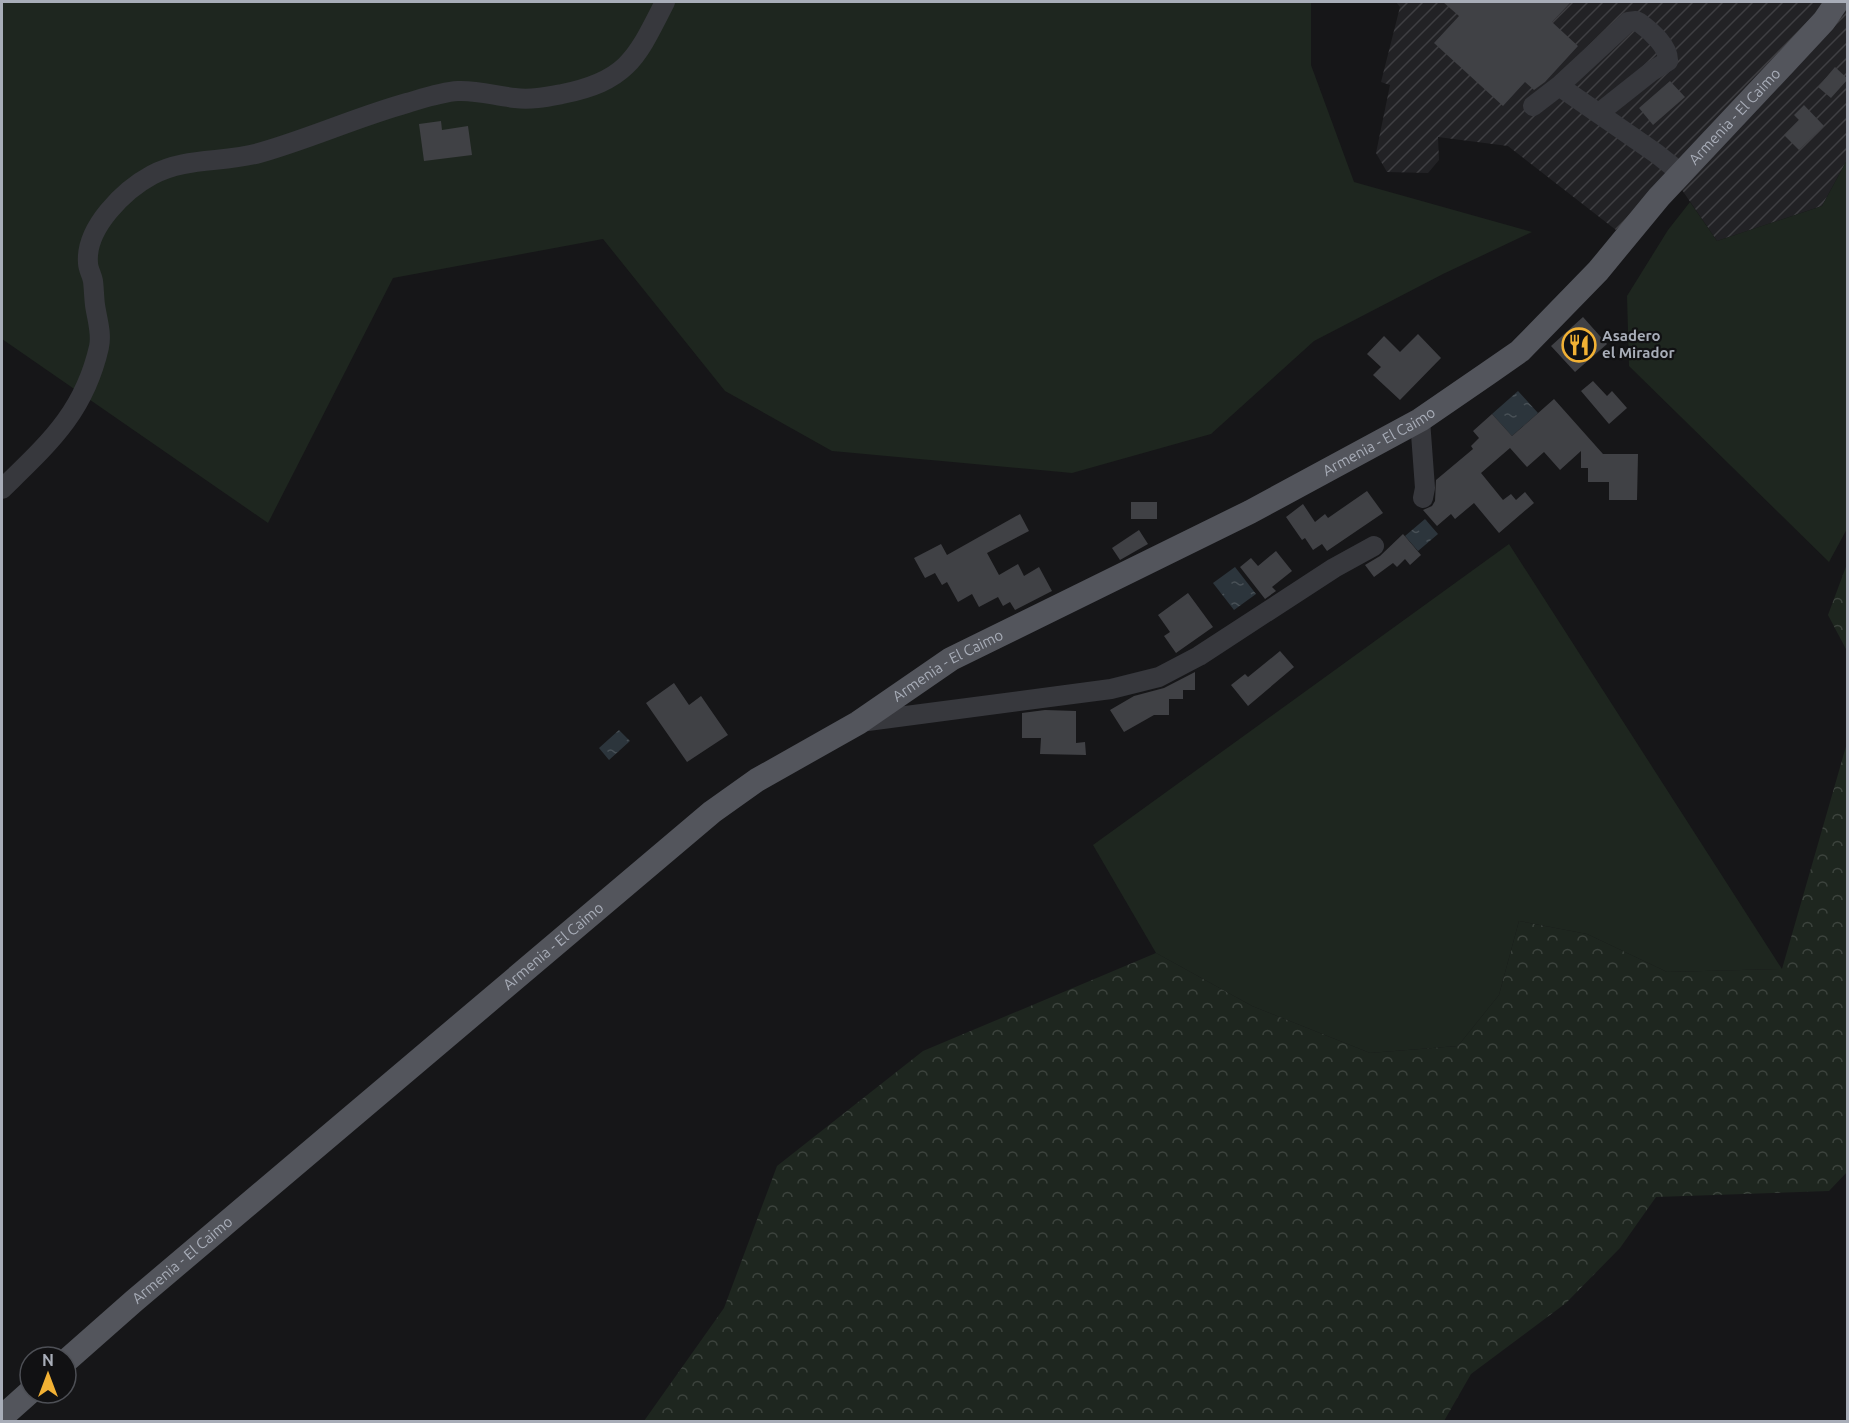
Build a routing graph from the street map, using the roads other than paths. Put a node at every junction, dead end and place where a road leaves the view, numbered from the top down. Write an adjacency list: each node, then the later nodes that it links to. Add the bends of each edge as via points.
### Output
1 (666, 2): 8 (street, via 645,44 631,62 592,87 536,98 459,91 430,96 257,154 174,166 132,188 101,220 91,239 88,262 100,344 88,384 58,434)
2 (1837, 2): 6 (main road, Armenia - El Caimo, via 1824,21)
3 (1558, 86): 4 (street); 5 (street); 5 (street, via 1628,22 1640,23 1666,49 1668,61)
4 (1533, 106)
5 (1599, 113): 6 (street)
6 (1682, 174): 7 (main road, Armenia - El Caimo, via 1598,271 1520,351)
7 (1420, 420): 9 (street); 11 (main road, Armenia - El Caimo, via 1250,512 951,659)
8 (2, 489)
9 (1424, 498)
10 (1374, 546): 11 (street, via 1159,677 1112,689)
11 (858, 723): 12 (main road, Armenia - El Caimo, via 757,780 712,812)
12 (78, 1350)
13 (18, 1403): 14 (main road)
14 (2, 1417)

